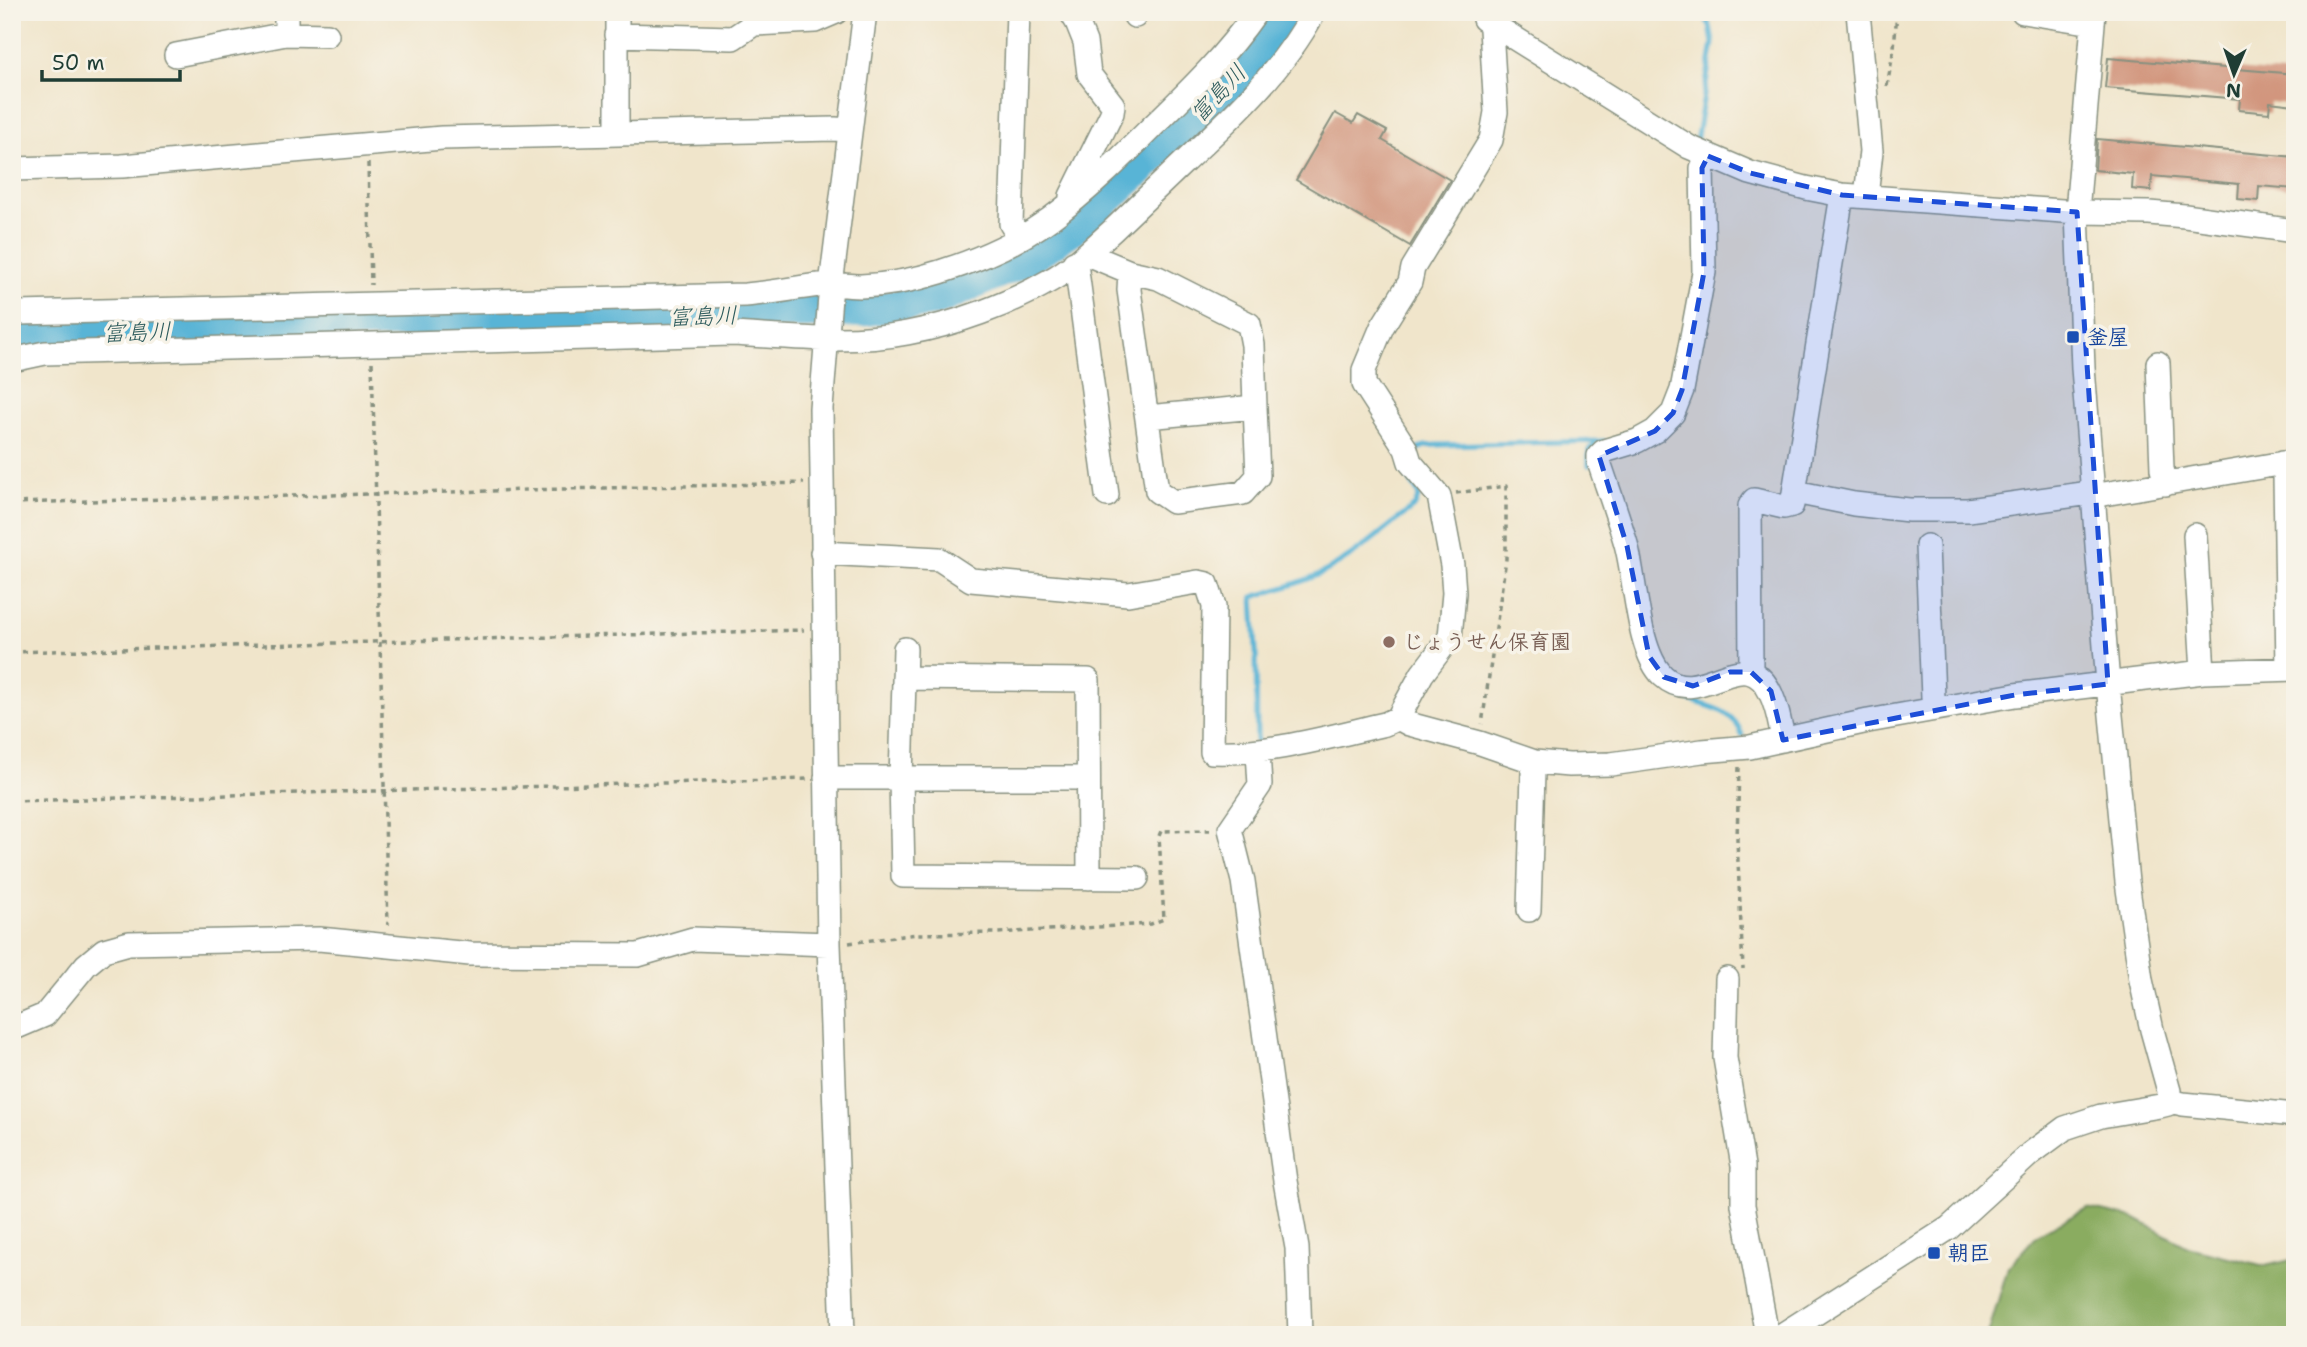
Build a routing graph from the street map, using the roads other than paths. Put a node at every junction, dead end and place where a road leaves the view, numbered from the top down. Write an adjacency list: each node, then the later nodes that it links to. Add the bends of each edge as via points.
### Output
1 (617, 12): 15 (street)
2 (836, 12): 11 (street, via 815,21)
3 (865, 12): 17 (street)
4 (1018, 12): 26 (street, via 1011,224)
5 (1071, 12): 23 (street, via 1085,42 1089,74 1114,105)
6 (1256, 12): 23 (street, via 1219,60)
7 (1314, 12): 27 (street, via 1273,72 1237,112)
8 (1858, 12): 22 (street, via 1871,151)
9 (2023, 12): 12 (street)
10 (1485, 16): 19 (street); 51 (street, via 1496,111 1491,141 1413,268 1364,370 1364,384 1415,470 1438,496 1450,553 1450,637 1422,674)
11 (775, 17): 15 (street, via 733,38)
12 (2094, 18): 24 (street)
13 (286, 23): 14 (street); 16 (street)
14 (327, 35)
15 (616, 36): 18 (street)
16 (176, 55)
17 (850, 130): 18 (street); 29 (street)
18 (617, 133): 20 (street, via 442,138 121,166)
19 (1708, 156): 21 (street, via 1750,173); 46 (street, via 1702,168 1704,272 1682,390 1673,413 1655,430 1599,456 1627,546 1648,656 1664,677 1680,685 1693,686 1730,672)
20 (12, 169)
21 (1842, 195): 22 (street); 38 (street)
22 (1866, 197): 24 (street)
23 (1071, 203): 26 (street)
24 (2077, 212): 25 (street, via 2185,216); 40 (street)
25 (2295, 231)
26 (1020, 238): 29 (street, via 938,273 890,284)
27 (1082, 257): 28 (street, via 1094,257); 31 (street, via 1053,279 956,320 906,333); 39 (street, via 1077,271)
28 (1130, 272): 34 (street, via 1158,278 1249,324); 35 (street)
29 (830, 289): 30 (street); 31 (street)
30 (12, 315)
31 (827, 335): 32 (street, via 45,353); 43 (street, via 821,408)
32 (12, 360)
33 (2158, 363): 37 (street)
34 (1255, 407): 35 (street); 35 (street, via 1258,476 1243,493 1173,502 1157,491)
35 (1147, 417)
36 (2288, 462): 37 (street); 45 (street)
37 (2166, 484): 40 (street)
38 (1795, 492): 40 (street, via 1854,504 1921,510 1968,510); 46 (street, via 1792,505 1754,500 1750,506)
39 (1107, 495)
40 (2093, 495): 49 (street)
41 (2196, 536): 47 (street)
42 (1927, 546): 50 (street)
43 (822, 553): 53 (street, via 939,559 971,580 1128,594 1207,584 1214,606 1212,752); 55 (street)
44 (905, 649): 48 (street)
45 (2292, 669): 47 (street)
46 (1751, 672): 52 (street, via 1771,691)
47 (2203, 672): 49 (street)
48 (904, 678): 56 (street); 57 (street, via 1088,680)
49 (2108, 684): 50 (street); 64 (street, via 2141,980)
50 (1936, 709): 52 (street)
51 (1398, 718): 53 (street); 54 (street)
52 (1783, 740): 54 (street, via 1611,764)
53 (1258, 752): 67 (street, via 1260,785 1230,829 1243,881 1297,1248)
54 (1535, 762): 60 (street)
55 (826, 778): 56 (street); 61 (street)
56 (901, 778): 57 (street); 58 (street, via 903,876)
57 (1088, 778): 58 (street)
58 (1088, 878): 59 (street)
59 (1137, 878)
60 (1529, 910)
61 (829, 944): 63 (street, via 693,939 638,955 470,954 319,939 129,943 104,950 45,1015); 66 (street)
62 (1727, 979): 68 (street, via 1725,1058 1743,1166 1747,1232)
63 (12, 1029)
64 (2169, 1101): 65 (street); 69 (street, via 2065,1128 1949,1228)
65 (2295, 1115)
66 (843, 1335)
67 (1300, 1335)
68 (1767, 1335)
69 (1782, 1335)

